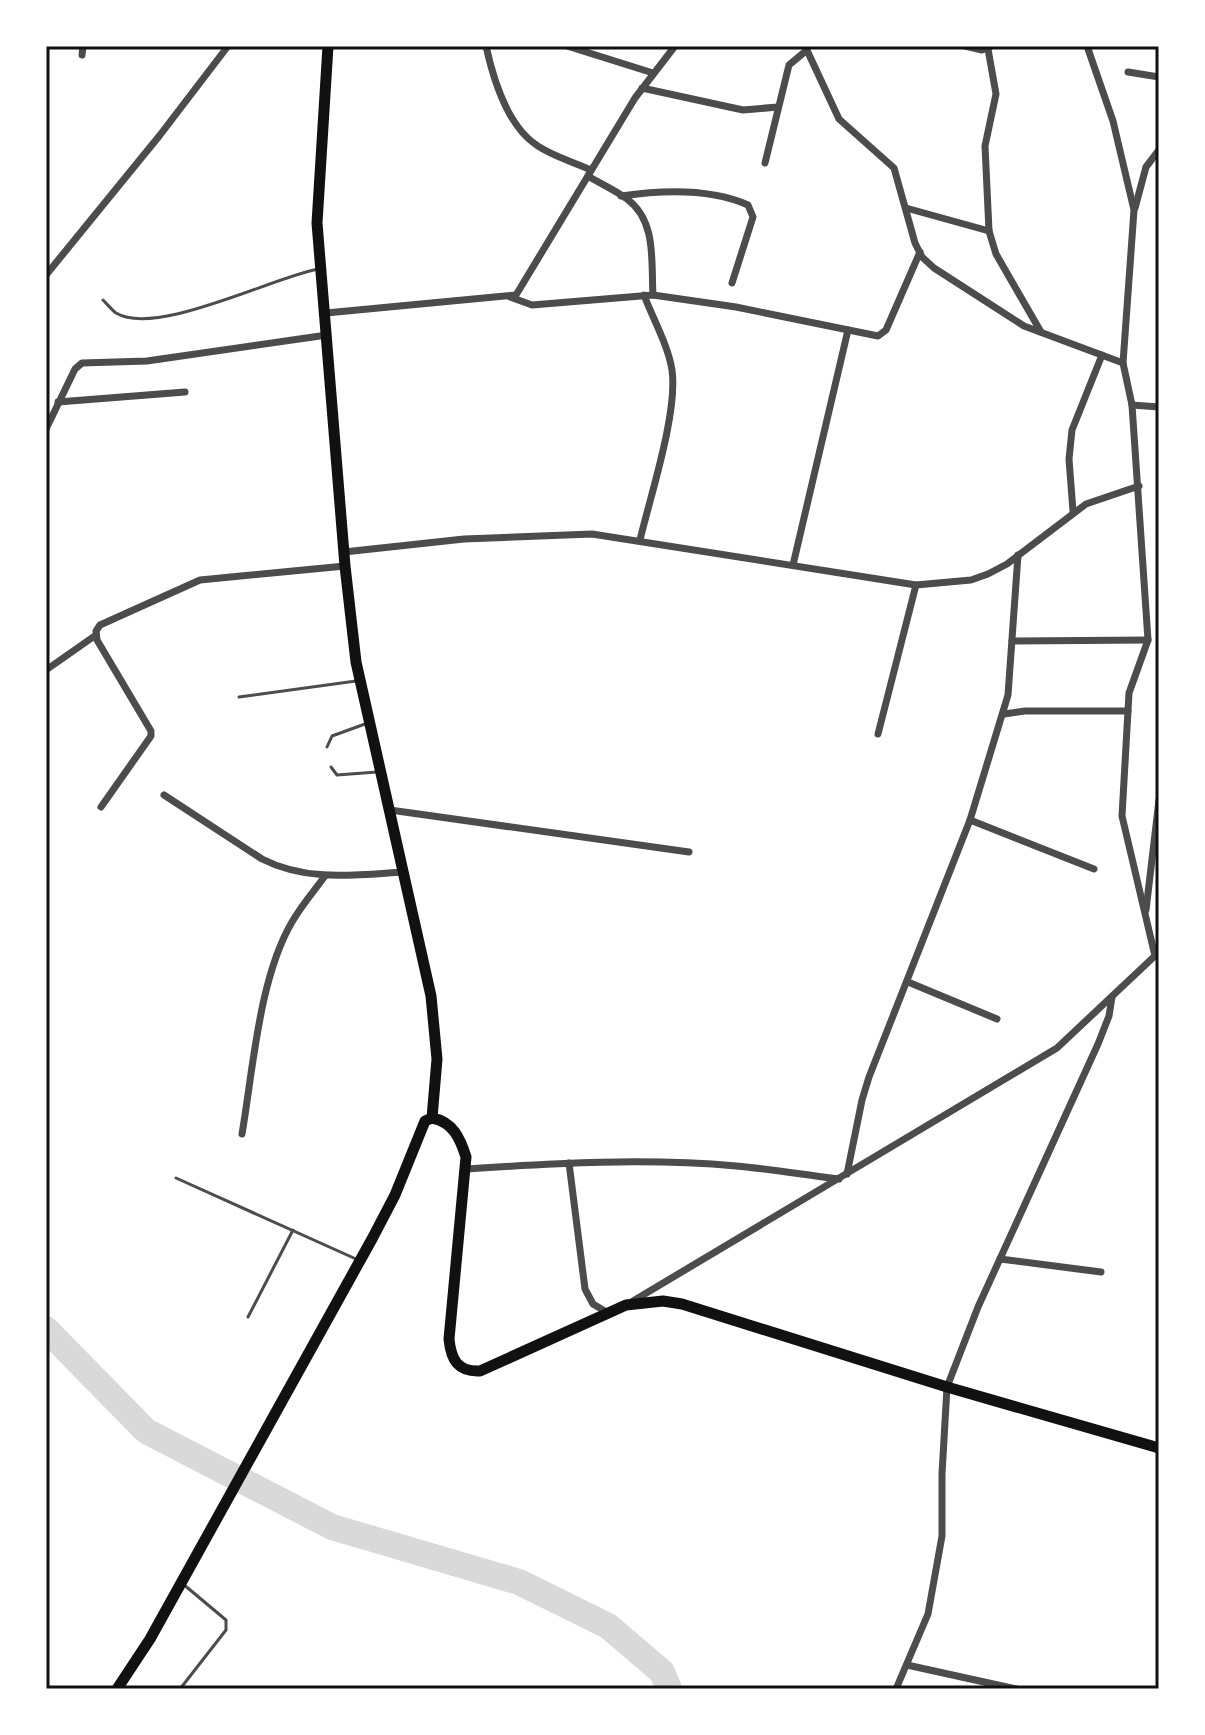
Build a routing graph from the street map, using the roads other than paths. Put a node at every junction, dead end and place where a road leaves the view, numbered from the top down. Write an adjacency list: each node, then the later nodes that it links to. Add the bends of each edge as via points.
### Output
1 (83, 46): 11 (street)
2 (228, 46): 26 (street)
3 (328, 46): 25 (main road, via 317,223)
4 (486, 46): 19 (street, via 495,84 525,136)
5 (567, 46): 13 (street)
6 (675, 46): 13 (street)
7 (965, 46): 9 (street)
8 (1087, 46): 22 (street, via 1113,121)
9 (990, 47): 23 (street, via 996,94 985,146)
10 (806, 48): 16 (street, via 789,65); 21 (street, via 839,119 894,168)
11 (82, 55)
12 (1128, 72): 14 (street)
13 (653, 73): 15 (street)
14 (1159, 77)
15 (642, 88): 16 (street, via 743,110); 19 (street)
16 (778, 107): 18 (street)
17 (1159, 150): 22 (street, via 1146,167)
18 (765, 163)
19 (590, 173): 20 (street); 30 (street, via 519,292)
20 (621, 196): 27 (street, via 677,191 748,205 753,217); 29 (street, via 635,206 649,230)
21 (906, 208): 23 (street); 24 (street)
22 (1134, 210): 37 (street)
23 (989, 231): 34 (street, via 996,254)
24 (920, 252): 33 (street, via 883,334); 34 (street, via 934,268)
25 (321, 268): 31 (lane, via 179,315 117,314); 32 (main road)
26 (46, 275)
27 (732, 283)
28 (644, 295): 29 (street); 30 (street, via 532,305); 45 (street, via 672,374 670,410)
29 (653, 295): 33 (street)
30 (510, 297): 32 (street)
31 (103, 300)
32 (326, 313): 35 (main road)
33 (848, 330): 48 (street)
34 (1041, 332): 36 (street)
35 (327, 335): 39 (street, via 147,361 82,363); 46 (main road)
36 (1102, 355): 37 (street); 44 (street, via 1072,430)
37 (1123, 363): 40 (street)
38 (185, 392): 39 (street)
39 (58, 402): 42 (street)
40 (1132, 405): 41 (street); 43 (street)
41 (1159, 408)
42 (46, 429)
43 (1139, 486): 44 (street); 53 (street)
44 (1073, 511): 47 (street)
45 (640, 540): 46 (street, via 540,534); 48 (street)
46 (344, 552): 49 (main road)
47 (1018, 555): 50 (street, via 971,580); 52 (street)
48 (793, 565): 50 (street)
49 (345, 566): 51 (street, via 200,580 100,625); 56 (main road)
50 (916, 585): 61 (street)
51 (96, 635): 55 (street); 67 (street, via 151,731)
52 (1012, 641): 53 (street); 59 (street)
53 (1147, 642): 54 (street); 58 (street)
54 (1159, 645)
55 (46, 670)
56 (360, 681): 57 (lane); 60 (main road)
57 (239, 697)
58 (1128, 711): 59 (street); 74 (street, via 1122,816)
59 (1004, 714): 69 (street)
60 (369, 722): 62 (lane, via 332,736); 64 (main road)
61 (878, 734)
62 (327, 747)
63 (331, 767): 64 (lane, via 337,775)
64 (380, 772): 68 (main road)
65 (164, 795): 73 (street, via 262,859)
66 (1159, 800): 74 (street)
67 (101, 807)
68 (390, 810): 70 (street); 72 (main road)
69 (970, 820): 71 (street); 76 (street)
70 (689, 852)
71 (1094, 869)
72 (403, 872): 73 (street); 79 (main road, via 431,996 437,1059)
73 (325, 876): 80 (street, via 293,921 274,965)
74 (1145, 916): 75 (street)
75 (1157, 954): 77 (street)
76 (908, 982): 78 (street); 83 (street, via 865,1089)
77 (1112, 997): 83 (street, via 1057,1048); 87 (street, via 1105,1027)
78 (997, 1019)
79 (432, 1118): 82 (main road, via 446,1122 458,1136); 88 (main road, via 425,1121 395,1195)
80 (242, 1134)
81 (569, 1163): 82 (street); 85 (street, via 736,1166); 91 (street, via 585,1289 593,1304)
82 (467, 1169): 91 (main road, via 449,1339 454,1362 480,1371)
83 (847, 1174): 85 (street)
84 (176, 1178): 86 (lane)
85 (839, 1179): 90 (street)
86 (293, 1230): 88 (lane); 92 (lane)
87 (1000, 1259): 89 (street); 93 (street)
88 (359, 1261): 95 (main road)
89 (1101, 1272)
90 (626, 1305): 91 (main road); 93 (main road, via 682,1304)
91 (608, 1313)
92 (248, 1317)
93 (947, 1387): 94 (main road); 96 (street, via 942,1536 928,1614)
94 (1159, 1448)
95 (181, 1582): 97 (main road); 98 (lane, via 226,1620 226,1630)
96 (907, 1665): 99 (street); 100 (street)
97 (117, 1689)
98 (180, 1689)
99 (896, 1689)
100 (1016, 1689)

